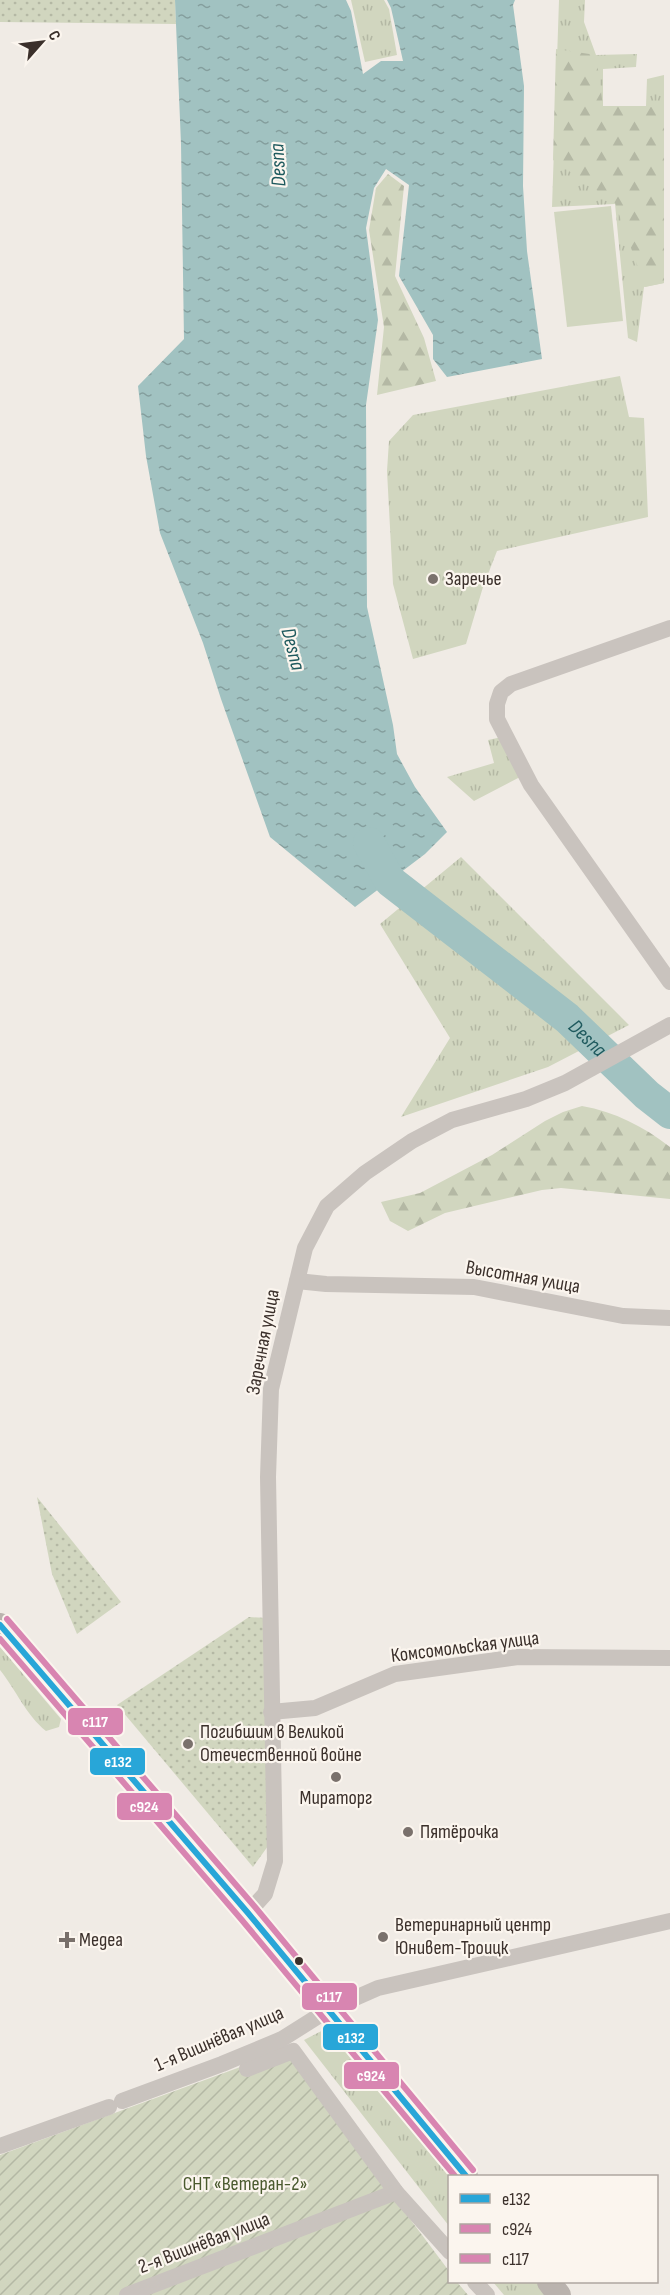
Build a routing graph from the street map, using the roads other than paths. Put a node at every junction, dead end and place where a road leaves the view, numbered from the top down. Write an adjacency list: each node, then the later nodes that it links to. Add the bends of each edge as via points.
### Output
1 (670, 628): 2 (street, via 511,684 501,692 497,719 531,785)
2 (670, 982)
3 (670, 1025): 4 (street, Заречная улица, via 565,1083 526,1099 452,1120 365,1173 327,1206 305,1248)
4 (297, 1281): 5 (street, Высотная улица, via 474,1287 622,1316); 8 (street, Заречная улица, via 272,1389 268,1477)
5 (670, 1318)
6 (0, 1625): 9 (main road)
7 (670, 1658): 8 (street, Комсомольская улица, via 518,1657 395,1674 315,1708)
8 (271, 1712): 9 (street, Заречная улица, via 275,1861 265,1894)
9 (248, 1913): 11 (main road)
10 (670, 1920): 11 (street, 1-я Вишнёвая улица, via 378,1988)
11 (328, 2010): 13 (street, 1-я Вишнёвая улица, via 282,2038 222,2064); 14 (main road)
12 (247, 2069): 15 (street, via 293,2051)
13 (0, 2146)
14 (465, 2175)
15 (396, 2192): 16 (street); 19 (street, 2-я Вишнёвая улица)
16 (448, 2250)
17 (476, 2283): 20 (street)
18 (550, 2283): 21 (main road)
19 (127, 2295)
20 (487, 2295)
21 (560, 2295)

